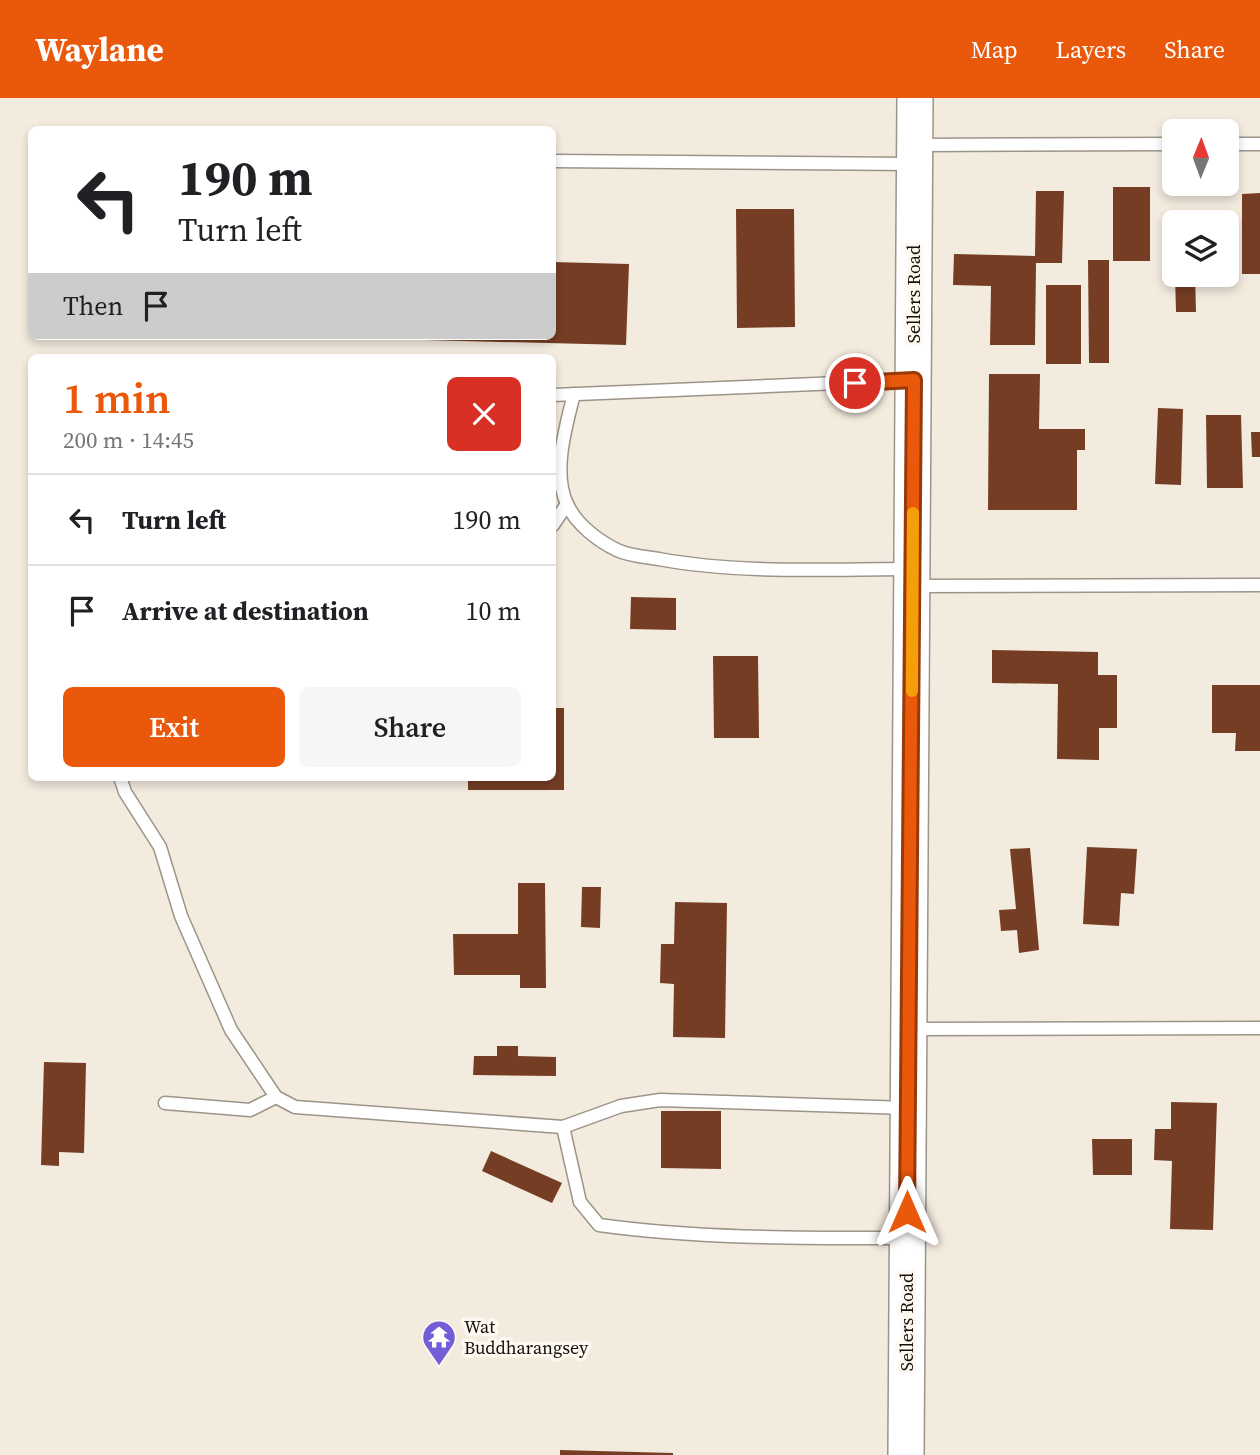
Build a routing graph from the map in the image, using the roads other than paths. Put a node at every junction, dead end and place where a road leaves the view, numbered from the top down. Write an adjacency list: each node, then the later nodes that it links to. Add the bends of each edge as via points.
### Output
1 (915, 98): 5 (street, Sellers Road)
2 (1239, 144): 3 (lane)
3 (1260, 144)
4 (1162, 145): 5 (lane)
5 (915, 154): 6 (lane); 7 (street, Sellers Road)
6 (556, 162)
7 (914, 380): 8 (lane); 12 (street, Sellers Road)
8 (574, 394): 9 (lane); 10 (lane, via 563,437 561,477)
9 (556, 395)
10 (567, 504): 11 (lane); 12 (lane, via 589,533 619,551 692,565)
11 (556, 520)
12 (913, 577): 13 (lane); 15 (street, Sellers Road)
13 (1260, 585)
14 (121, 781): 17 (lane, via 160,847 181,916 231,1030)
15 (908, 1028): 16 (lane); 19 (street, Sellers Road)
16 (1260, 1028)
17 (276, 1097): 18 (lane, via 250,1110); 20 (lane, via 295,1107)
18 (165, 1103)
19 (907, 1108): 20 (lane, via 660,1100 621,1106); 21 (street, Sellers Road)
20 (563, 1127): 21 (lane, via 580,1202 599,1225 755,1237)
21 (907, 1238): 22 (street, Sellers Road)
22 (906, 1455)

